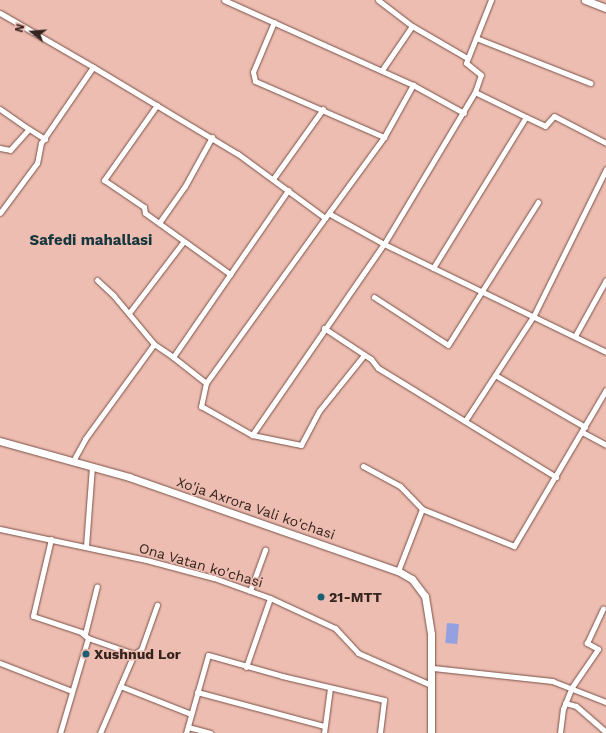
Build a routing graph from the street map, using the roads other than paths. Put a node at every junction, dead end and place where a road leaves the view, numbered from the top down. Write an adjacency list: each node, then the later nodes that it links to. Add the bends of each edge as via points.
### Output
1 (224, 0): 7 (street)
2 (378, 0): 8 (street)
3 (491, 0): 9 (street)
4 (585, 0): 5 (street)
5 (606, 8)
6 (0, 14): 11 (street)
7 (274, 22): 12 (street); 18 (street, via 253,77)
8 (412, 26): 10 (street); 12 (street)
9 (476, 38): 10 (street); 13 (street)
10 (467, 58): 15 (street, via 467,66 481,75)
11 (93, 67): 16 (street); 24 (street)
12 (382, 70): 14 (street)
13 (590, 83)
14 (413, 85): 19 (street); 23 (street)
15 (475, 92): 19 (street); 20 (street)
16 (157, 105): 22 (street); 35 (street, via 104,180 144,207 145,213)
17 (0, 109): 21 (street)
18 (323, 109): 23 (street); 28 (street)
19 (464, 113): 37 (street)
20 (526, 117): 25 (street, via 545,126 554,116); 38 (street)
21 (29, 129): 24 (street); 26 (street, via 10,150)
22 (212, 137): 28 (street); 35 (street, via 185,186)
23 (384, 137): 33 (street)
24 (45, 139): 32 (street, via 37,163)
25 (606, 143)
26 (0, 148)
27 (606, 170): 29 (street)
28 (273, 179): 30 (street)
29 (604, 179): 45 (street)
30 (288, 190): 34 (street); 39 (street)
31 (538, 202): 42 (street)
32 (0, 213)
33 (330, 214): 34 (street); 37 (street)
34 (325, 218): 53 (street)
35 (159, 223): 36 (street)
36 (183, 242): 39 (street); 44 (street)
37 (384, 244): 38 (street); 46 (street)
38 (433, 268): 42 (street)
39 (230, 274): 51 (street)
40 (97, 280): 44 (street)
41 (606, 280): 47 (street)
42 (482, 292): 43 (street, via 448,345); 45 (street)
43 (374, 297)
44 (129, 313): 48 (street)
45 (534, 315): 47 (street); 52 (street)
46 (324, 328): 50 (street); 58 (street)
47 (575, 336): 49 (street)
48 (154, 344): 51 (street); 61 (street, via 85,439)
49 (606, 352)
50 (364, 355): 55 (street, via 378,368); 58 (street, via 319,411 301,445)
51 (173, 357): 53 (street)
52 (495, 375): 55 (street); 56 (street)
53 (206, 383): 58 (street, via 201,406)
54 (606, 390): 56 (street)
55 (465, 421): 64 (street)
56 (585, 427): 57 (street)
57 (582, 432): 60 (street); 64 (street)
58 (252, 435)
59 (0, 441): 61 (street, Xo'ja Axrora Vali ko'chasi)
60 (606, 445)
61 (73, 461): 63 (street, Xo'ja Axrora Vali ko'chasi)
62 (363, 466): 65 (street, via 400,486)
63 (92, 467): 68 (street); 70 (street, Xo'ja Axrora Vali ko'chasi, via 146,483)
64 (556, 477): 65 (street, via 514,546)
65 (422, 509): 70 (street)
66 (0, 529): 67 (street, Ona Vatan ko'chasi)
67 (51, 539): 68 (street, Ona Vatan ko'chasi); 76 (street, via 33,616)
68 (86, 546): 72 (street, Ona Vatan ko'chasi, via 214,578)
69 (265, 550): 72 (street)
70 (398, 572): 80 (street, Xo'ja Axrora Vali ko'chasi, via 412,579 425,596)
71 (97, 586): 76 (street)
72 (250, 591): 73 (street, Ona Vatan ko'chasi)
73 (270, 598): 79 (street); 81 (street, Ona Vatan ko'chasi, via 335,628 358,653)
74 (157, 605): 77 (street, via 141,650)
75 (603, 608): 83 (street, via 587,644 598,649)
76 (86, 636): 77 (street); 85 (street)
77 (134, 654): 82 (street)
78 (0, 662): 85 (street)
79 (246, 667): 84 (street); 86 (street, via 208,655)
80 (433, 668): 81 (street, Xo'ja Axrora Vali ko'chasi); 83 (street, via 552,681)
81 (431, 684): 99 (street, Xo'ja Axrora Vali ko'chasi)
82 (120, 686): 89 (street); 94 (street)
83 (572, 687): 87 (street); 88 (street)
84 (330, 688): 90 (street); 98 (street, via 384,700)
85 (72, 690): 93 (street)
86 (197, 692): 89 (street); 90 (street)
87 (606, 702)
88 (565, 703): 92 (street, via 576,706); 100 (street)
89 (191, 714): 91 (street)
90 (324, 726): 97 (street)
91 (188, 727): 95 (street); 96 (street)
92 (606, 732)
93 (60, 733)
94 (100, 733)
95 (186, 733)
96 (210, 733)
97 (324, 733)
98 (380, 733)
99 (431, 733)
100 (560, 733)

